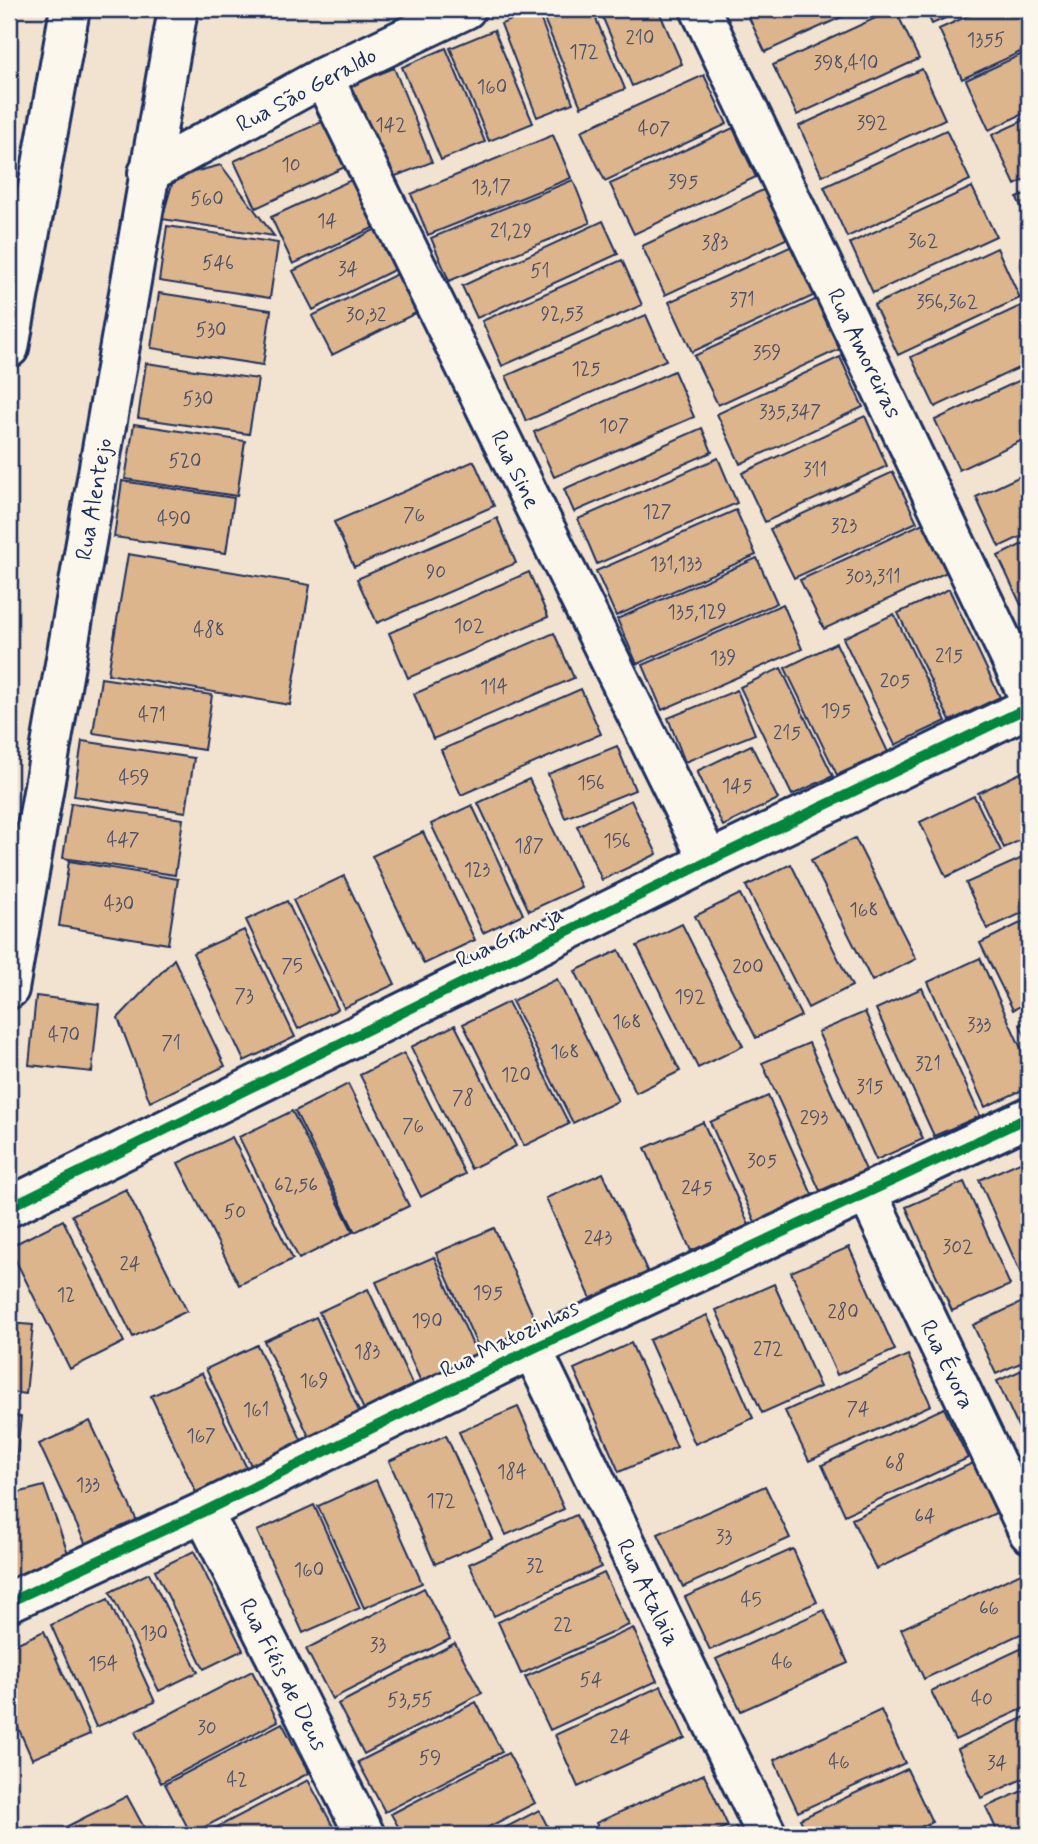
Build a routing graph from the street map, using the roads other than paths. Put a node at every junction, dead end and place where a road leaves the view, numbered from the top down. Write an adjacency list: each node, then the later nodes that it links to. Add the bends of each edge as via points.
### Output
1 (70, 9): 7 (main road)
2 (178, 9): 6 (main road, Rua Alentejo)
3 (466, 9): 5 (main road, Rua São Geraldo)
4 (700, 9): 8 (main road, Rua Amoreiras)
5 (323, 77): 6 (main road, Rua São Geraldo); 10 (main road, Rua Sine)
6 (148, 173): 11 (main road, Rua Alentejo)
7 (9, 348)
8 (1029, 697)
9 (1029, 707): 10 (main road, Rua Granja)
10 (709, 861): 14 (main road, Rua Granja)
11 (9, 989)
12 (1029, 1117): 13 (main road, Rua Matozinhos)
13 (868, 1195): 15 (main road, Rua Matozinhos); 17 (main road, Rua Évora)
14 (9, 1207)
15 (531, 1349): 16 (main road, Rua Matozinhos); 20 (main road, Rua Atalaia)
16 (203, 1512): 18 (main road, Rua Matozinhos); 19 (main road, Rua Fiéis de Deus)
17 (1029, 1533)
18 (9, 1602)
19 (365, 1835)
20 (767, 1835)

